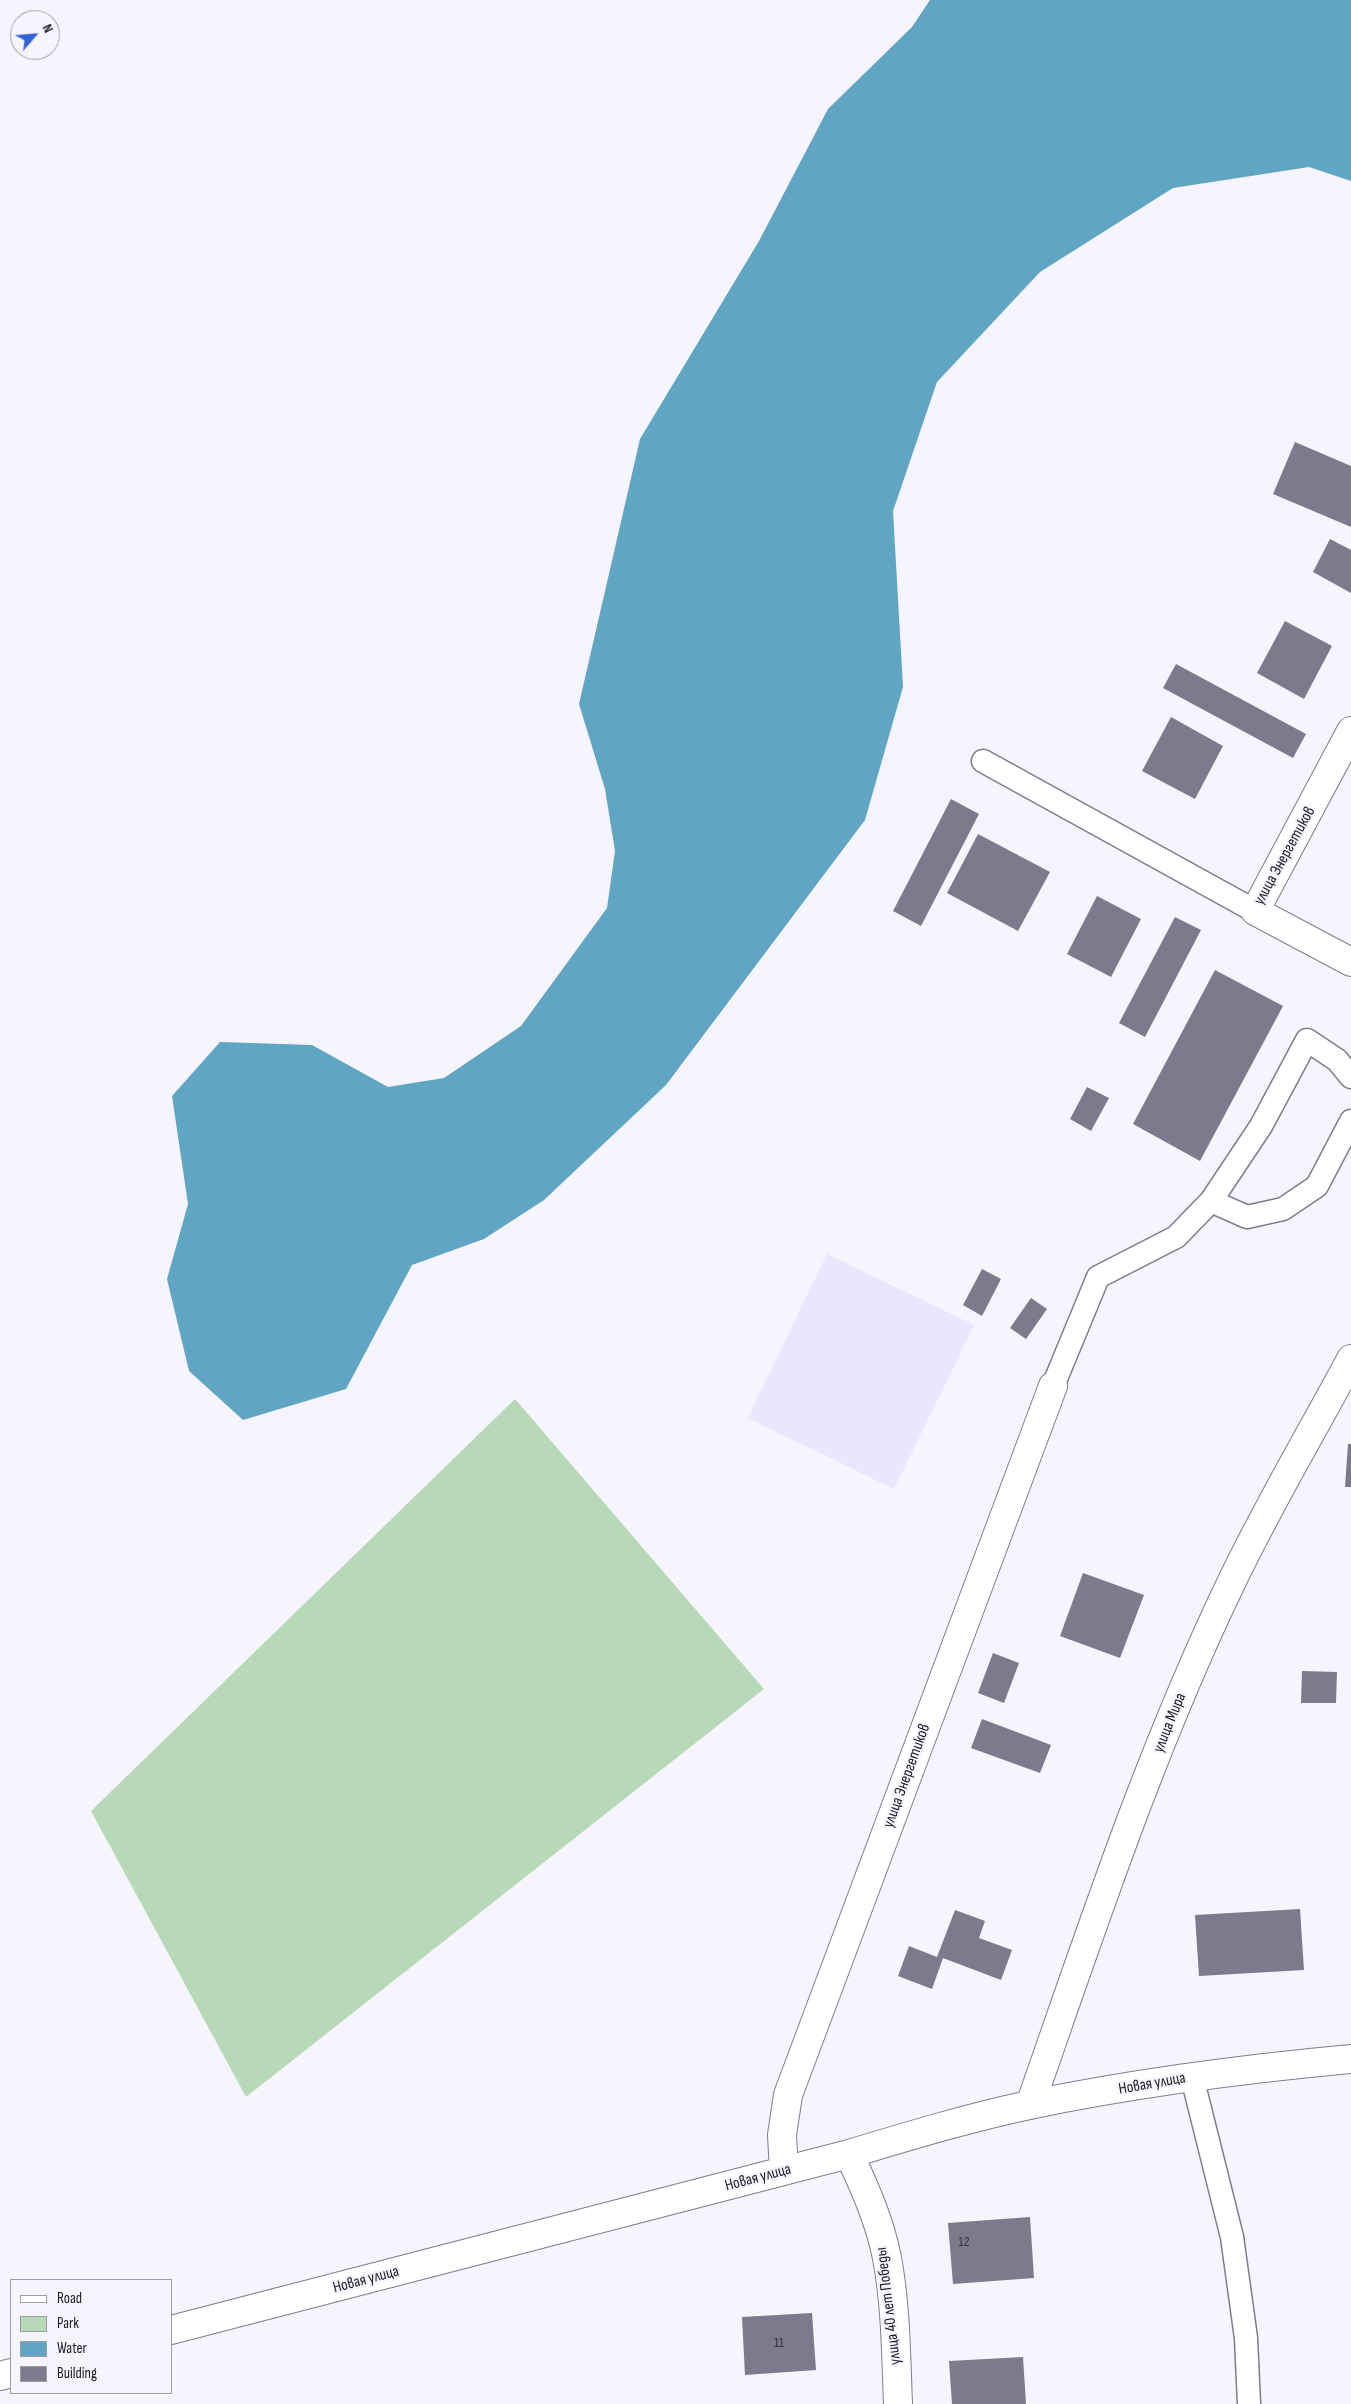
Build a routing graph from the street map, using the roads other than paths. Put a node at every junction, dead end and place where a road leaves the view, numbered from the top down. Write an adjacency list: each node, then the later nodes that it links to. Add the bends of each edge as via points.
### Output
1 (1351, 731): 3 (street, улица Энергетиков)
2 (983, 761): 3 (lane)
3 (1255, 911): 4 (street, улица Энергетиков)
4 (1351, 962)
5 (1351, 1078): 7 (lane, via 1337,1060 1307,1040 1261,1126)
6 (1351, 1121): 7 (lane, via 1316,1186 1283,1209 1248,1217)
7 (1211, 1201): 9 (lane, via 1176,1237 1098,1278)
8 (1351, 1358): 12 (street, улица Мира, via 1233,1578 1175,1709 1101,1903)
9 (1053, 1386): 14 (street, улица Энергетиков, via 788,2095 782,2135)
10 (1351, 2059): 11 (street, Новая улица, via 1238,2069)
11 (1192, 2077): 12 (street, Новая улица); 17 (lane, via 1232,2237 1246,2338)
12 (1030, 2105): 13 (street, Новая улица, via 946,2125)
13 (850, 2154): 14 (street, Новая улица); 16 (street, улица 40 лет Победы, via 871,2201 887,2258 896,2344)
14 (784, 2171): 15 (street, Новая улица)
15 (172, 2330)
16 (898, 2404)
17 (1249, 2404)

